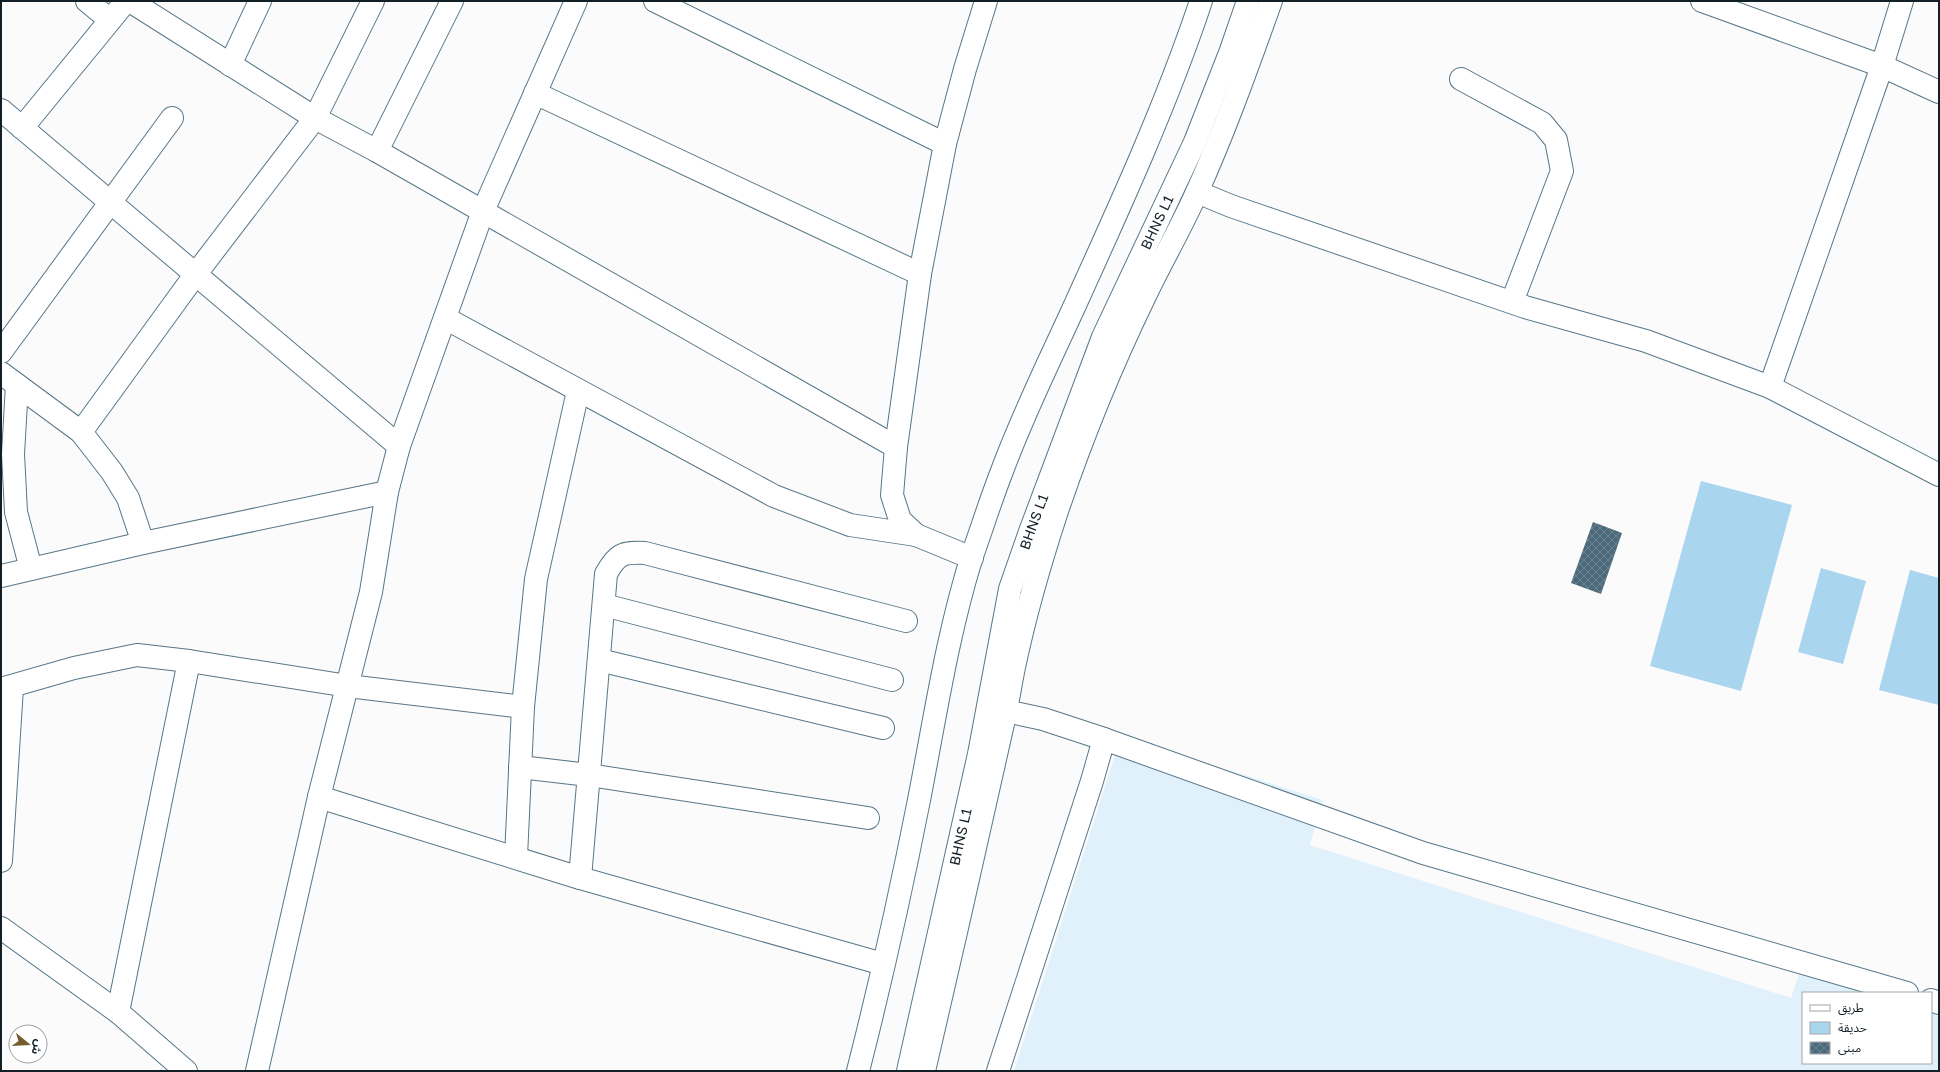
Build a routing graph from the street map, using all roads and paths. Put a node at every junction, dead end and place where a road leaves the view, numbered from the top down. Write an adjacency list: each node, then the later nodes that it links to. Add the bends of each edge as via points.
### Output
1 (87, 1): 16 (street)
2 (126, 1): 16 (street)
3 (130, 1): 17 (street)
4 (260, 1): 17 (street)
5 (373, 1): 24 (street)
6 (452, 1): 27 (street)
7 (576, 1): 21 (street)
8 (655, 1): 26 (street)
9 (986, 1): 26 (street)
10 (1201, 1): 46 (street, via 1127,186 1001,472)
11 (1239, 1): 74 (street, BHNS L1, via 1225,43 1093,342 1013,554 965,751)
12 (1248, 1): 75 (street, BHNS L1, via 1195,142 1103,336 1010,589 979,754)
13 (1271, 1): 28 (street, via 1249,64)
14 (1702, 1): 18 (street)
15 (1902, 1): 18 (street)
16 (110, 20): 25 (street)
17 (230, 64): 24 (street)
18 (1882, 66): 20 (street); 37 (street)
19 (1461, 78): 33 (street, via 1542,123 1556,140 1562,171)
20 (1939, 92)
21 (535, 93): 30 (street); 31 (street)
22 (1, 110): 25 (street)
23 (172, 118): 29 (street)
24 (314, 118): 27 (street); 32 (street)
25 (22, 128): 29 (street)
26 (946, 144): 31 (street)
27 (376, 151): 30 (street)
28 (1197, 192): 33 (street); 57 (street, via 1112,367 1082,440 1033,589 1014,665)
29 (110, 202): 32 (street); 35 (street)
30 (483, 211): 34 (street); 41 (street)
31 (920, 274): 41 (street)
32 (195, 275): 39 (street); 40 (street)
33 (1512, 302): 37 (street, via 1646,341)
34 (445, 318): 38 (street); 40 (street)
35 (1, 352)
36 (9, 379): 39 (street); 47 (street, via 16,512)
37 (1770, 387): 42 (street)
38 (578, 390): 44 (street, via 774,496 850,525); 56 (street, via 536,579)
39 (81, 432): 45 (street, via 112,472 128,498)
40 (399, 446): 43 (street)
41 (896, 447): 44 (street, via 892,495 900,520)
42 (1939, 475)
43 (387, 492): 45 (street); 54 (street, via 371,592)
44 (916, 535): 46 (street)
45 (143, 543): 47 (street)
46 (972, 558): 68 (street, via 941,676 912,835)
47 (31, 569): 48 (street)
48 (1, 576)
49 (604, 605): 50 (street, via 606,574 614,560 626,552 645,553); 51 (street); 53 (street)
50 (906, 622)
51 (599, 660): 58 (street); 61 (street)
52 (188, 661): 54 (street); 55 (street, via 137,655 74,668); 70 (street)
53 (892, 680)
54 (348, 686): 56 (street); 62 (street)
55 (6, 688): 65 (street)
56 (523, 707): 60 (street)
57 (1006, 711): 59 (street, via 1043,719); 76 (street)
58 (883, 728)
59 (1104, 739): 69 (street, via 1423,853); 77 (street)
60 (520, 767): 61 (street); 64 (street)
61 (589, 775): 63 (street); 66 (street)
62 (319, 797): 64 (street); 72 (street)
63 (868, 818)
64 (516, 857): 66 (street)
65 (1, 861)
66 (580, 878): 68 (street)
67 (1, 928): 70 (street)
68 (884, 964): 73 (street)
69 (1903, 992)
70 (118, 1012): 71 (street)
71 (186, 1071)
72 (257, 1071)
73 (858, 1071)
74 (898, 1071)
75 (908, 1071)
76 (924, 1071)
77 (998, 1071)

